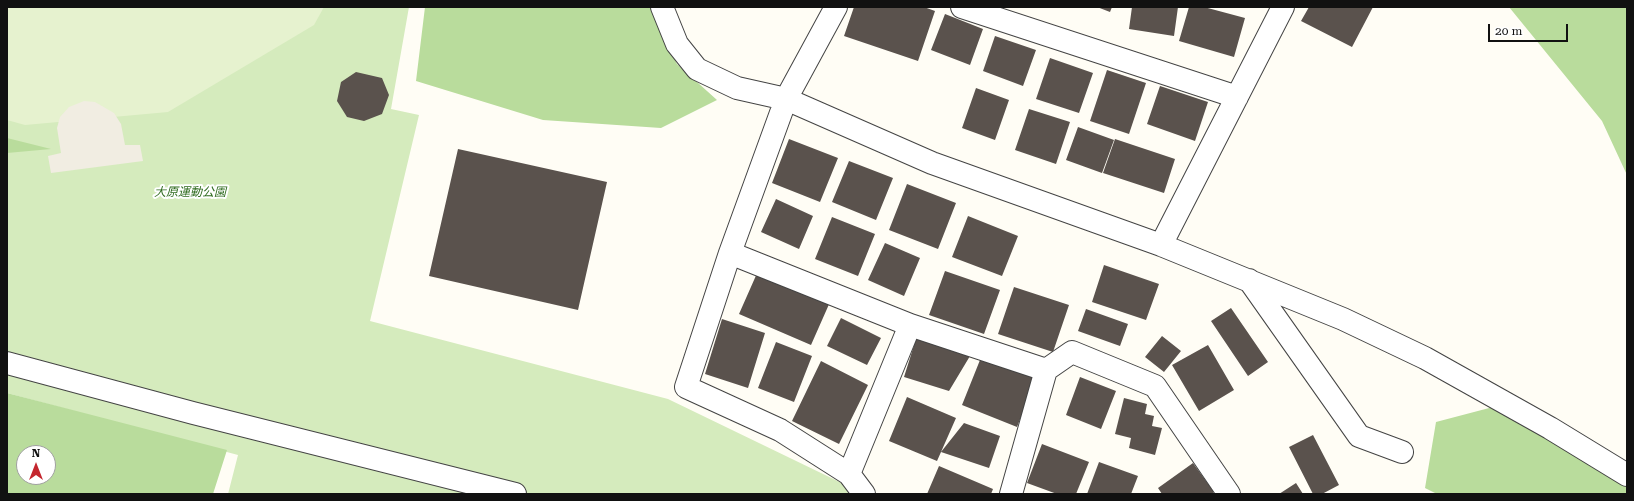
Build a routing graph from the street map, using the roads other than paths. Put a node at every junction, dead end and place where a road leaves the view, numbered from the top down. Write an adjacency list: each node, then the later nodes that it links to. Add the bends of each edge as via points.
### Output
1 (662, 7): 6 (street, via 677,44 697,69 737,88)
2 (836, 7): 6 (street)
3 (962, 7): 5 (street)
4 (1283, 7): 5 (street)
5 (1237, 97): 7 (street)
6 (786, 99): 7 (street, via 932,163); 8 (street)
7 (1161, 245): 9 (street)
8 (730, 253): 10 (street); 14 (street, via 686,387 780,430)
9 (1249, 280): 13 (street, via 1359,436); 15 (street, via 1343,319 1425,358 1550,428)
10 (910, 325): 12 (street); 14 (street)
11 (7, 363): 16 (street)
12 (1046, 370): 18 (street); 19 (street, via 1072,352 1155,386)
13 (1402, 452)
14 (849, 474): 17 (street)
15 (1627, 475)
16 (515, 494)
17 (864, 494)
18 (1011, 494)
19 (1229, 494)

